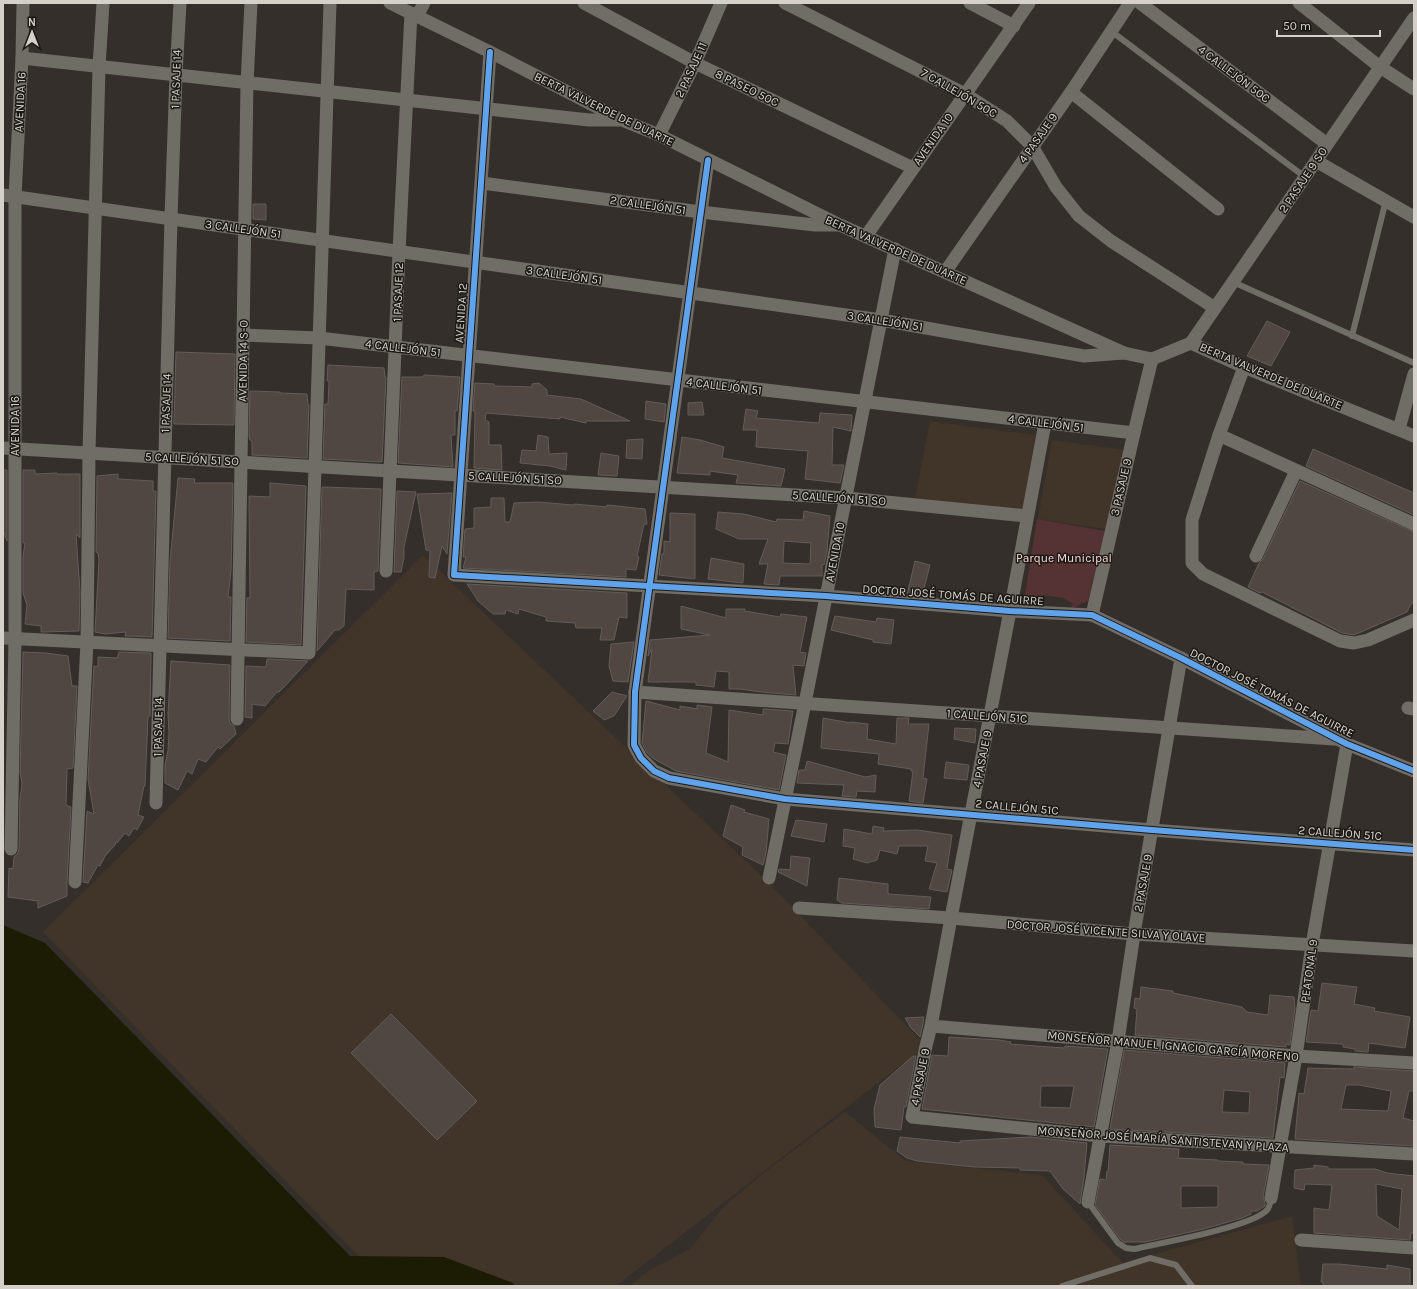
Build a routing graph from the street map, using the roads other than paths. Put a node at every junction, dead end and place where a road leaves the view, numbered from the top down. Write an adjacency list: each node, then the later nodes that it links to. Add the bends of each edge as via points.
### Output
1 (23, 3): 21 (street, AVENIDA 16)
2 (103, 3): 23 (street)
3 (180, 3): 25 (street, 1 PASAJE 14)
4 (251, 3): 26 (street, AVENIDA 14 S-O)
5 (330, 3): 28 (street)
6 (390, 3): 16 (street, BERTA VALVERDE DE DUARTE)
7 (424, 3): 16 (street)
8 (584, 3): 22 (street, 8 PASEO 50C)
9 (721, 3): 22 (street, 2 PASAJE 11)
10 (785, 3): 30 (street, 7 CALLEJÓN 50C)
11 (970, 3): 18 (street)
12 (1029, 3): 18 (street, AVENIDA 10)
13 (1130, 3): 19 (street, 4 PASAJE 9)
14 (1140, 3): 35 (street, 4 CALLEJÓN 50C)
15 (1299, 3): 24 (street)
16 (414, 15): 20 (street, BERTA VALVERDE DE DUARTE); 31 (street, 1 PASAJE 12)
17 (1414, 18): 24 (street, 2 PASAJE 9 SO)
18 (1014, 26): 30 (street, AVENIDA 10)
19 (1111, 31): 29 (street, 4 PASAJE 9); 40 (lane)
20 (490, 52): 32 (street, AVENIDA 12); 33 (street, BERTA VALVERDE DE DUARTE)
21 (22, 58): 23 (street); 42 (street, AVENIDA 16)
22 (695, 63): 34 (street, 2 PASAJE 11); 39 (street, 8 PASEO 50C)
23 (99, 66): 25 (street); 44 (street)
24 (1380, 67): 27 (street); 35 (street, 2 PASAJE 9 SO)
25 (176, 75): 26 (street); 48 (street, 1 PASAJE 14)
26 (247, 83): 28 (street); 50 (street, AVENIDA 14 S-O)
27 (1414, 89)
28 (327, 91): 31 (street); 52 (street)
29 (1071, 92): 36 (street, 4 PASAJE 9); 45 (street)
30 (965, 94): 36 (street, 7 CALLEJÓN 50C, via 1007,121); 39 (street, AVENIDA 10)
31 (406, 100): 32 (street); 54 (street, 1 PASAJE 12)
32 (486, 109): 33 (street, via 589,120); 41 (street, AVENIDA 12)
33 (622, 120): 34 (street, BERTA VALVERDE DE DUARTE)
34 (659, 135): 37 (street, BERTA VALVERDE DE DUARTE)
35 (1327, 144): 38 (street, 2 PASAJE 9 SO)
36 (1032, 146): 56 (street, 4 PASAJE 9); 59 (street, 7 CALLEJÓN 50C, via 1056,187 1079,216 1111,241)
37 (708, 160): 46 (street); 49 (street, BERTA VALVERDE DE DUARTE)
38 (1316, 161): 40 (street, 2 PASAJE 9 SO); 43 (street)
39 (913, 168): 51 (street, AVENIDA 10)
40 (1305, 177): 57 (street, 2 PASAJE 9 SO)
41 (482, 183): 46 (street, 2 CALLEJÓN 51); 55 (street, AVENIDA 12)
42 (9, 196): 44 (street, 3 CALLEJÓN 51); 79 (street, AVENIDA 16)
43 (1386, 200): 47 (street); 62 (lane)
44 (96, 208): 48 (street, 3 CALLEJÓN 51); 80 (street)
45 (1218, 209)
46 (701, 212): 49 (street, 2 CALLEJÓN 51, via 815,225); 58 (street)
47 (1414, 217)
48 (171, 218): 50 (street, 3 CALLEJÓN 51); 81 (street, 1 PASAJE 14)
49 (840, 225): 51 (street, BERTA VALVERDE DE DUARTE)
50 (245, 229): 52 (street, 3 CALLEJÓN 51); 61 (street, AVENIDA 14 S-O)
51 (866, 236): 53 (street, BERTA VALVERDE DE DUARTE)
52 (322, 240): 54 (street, 3 CALLEJÓN 51); 63 (street)
53 (895, 249): 56 (street, BERTA VALVERDE DE DUARTE); 60 (street, AVENIDA 10)
54 (399, 251): 55 (street, 3 CALLEJÓN 51); 65 (street, 1 PASAJE 12)
55 (476, 262): 58 (street, 3 CALLEJÓN 51); 67 (street, AVENIDA 12)
56 (945, 272): 66 (street, BERTA VALVERDE DE DUARTE)
57 (1233, 282): 59 (street, 2 PASAJE 9 SO); 62 (lane)
58 (690, 292): 60 (street, 3 CALLEJÓN 51); 72 (street)
59 (1215, 308): 64 (street, 2 PASAJE 9 SO)
60 (881, 320): 66 (street, 3 CALLEJÓN 51, via 1084,356); 73 (street, AVENIDA 10)
61 (243, 335): 63 (street, 4 CALLEJÓN 51); 82 (street, AVENIDA 14 S-O)
62 (1352, 336): 69 (lane)
63 (319, 338): 65 (street, 4 CALLEJÓN 51); 83 (street)
64 (1191, 343): 68 (street, BERTA VALVERDE DE DUARTE); 70 (street, BERTA VALVERDE DE DUARTE)
65 (395, 347): 67 (street, 4 CALLEJÓN 51); 84 (street, 1 PASAJE 12)
66 (1124, 353): 68 (street, BERTA VALVERDE DE DUARTE)
67 (469, 356): 72 (street, 4 CALLEJÓN 51); 86 (street, AVENIDA 12)
68 (1152, 359): 76 (street, 3 PASAJE 9)
69 (1414, 363)
70 (1244, 367): 75 (street, BERTA VALVERDE DE DUARTE); 77 (street)
71 (1414, 374): 75 (street)
72 (678, 380): 73 (street, 4 CALLEJÓN 51); 87 (street)
73 (864, 402): 74 (street, 4 CALLEJÓN 51); 88 (street, AVENIDA 10)
74 (1045, 423): 76 (street, 4 CALLEJÓN 51); 89 (street, 4 PASAJE 9)
75 (1399, 429): 78 (street, BERTA VALVERDE DE DUARTE)
76 (1134, 433): 97 (street, 3 PASAJE 9)
77 (1219, 435): 85 (street); 98 (street, via 1192,520 1192,564 1203,574 1340,641 1354,643 1368,640)
78 (1414, 436)
79 (9, 449): 80 (street, 5 CALLEJÓN 51 SO); 99 (street, AVENIDA 16)
80 (89, 453): 81 (street, 5 CALLEJÓN 51 SO); 100 (street)
81 (164, 458): 82 (street, 5 CALLEJÓN 51 SO); 101 (street, 1 PASAJE 14)
82 (241, 462): 83 (street, 5 CALLEJÓN 51 SO); 102 (street, AVENIDA 14 S-O)
83 (315, 466): 84 (street, 5 CALLEJÓN 51 SO); 102 (street, via 309,653)
84 (390, 471): 86 (street, 5 CALLEJÓN 51 SO); 92 (street, 1 PASAJE 12)
85 (1296, 471): 90 (street); 91 (street)
86 (461, 475): 87 (street, 5 CALLEJÓN 51 SO); 93 (street, AVENIDA 12)
87 (663, 487): 88 (street, 5 CALLEJÓN 51 SO); 94 (street)
88 (846, 498): 89 (street, 5 CALLEJÓN 51 SO); 95 (street, AVENIDA 10)
89 (1027, 516): 96 (street, 4 PASAJE 9)
90 (1414, 524)
91 (1256, 556)
92 (386, 571)
93 (454, 575): 94 (street, DOCTOR JOSÉ TOMÁS DE AGUIRRE)
94 (650, 586): 95 (street, DOCTOR JOSÉ TOMÁS DE AGUIRRE); 104 (street)
95 (826, 596): 96 (street, DOCTOR JOSÉ TOMÁS DE AGUIRRE); 105 (street, AVENIDA 10)
96 (1010, 611): 97 (street, DOCTOR JOSÉ TOMÁS DE AGUIRRE); 106 (street, 4 PASAJE 9)
97 (1092, 615): 103 (street, DOCTOR JOSÉ TOMÁS DE AGUIRRE)
98 (1414, 620)
99 (9, 638): 100 (street); 116 (street, AVENIDA 16)
100 (87, 642): 101 (street); 119 (street)
101 (160, 645): 102 (street); 112 (street, 1 PASAJE 14)
102 (238, 649): 107 (street, AVENIDA 14 S-O)
103 (1182, 658): 108 (street, 2 PASAJE 9); 109 (street, DOCTOR JOSÉ TOMÁS DE AGUIRRE)
104 (635, 692): 105 (street, 1 CALLEJÓN 51C); 111 (street, 2 CALLEJÓN 51C, via 634,745 641,758 654,771 669,778)
105 (805, 703): 106 (street, 1 CALLEJÓN 51C); 111 (street, AVENIDA 10)
106 (990, 716): 108 (street, 1 CALLEJÓN 51C); 113 (street, 4 PASAJE 9)
107 (237, 719)
108 (1170, 728): 109 (street, 1 CALLEJÓN 51C); 114 (street, 2 PASAJE 9)
109 (1344, 742): 110 (street, DOCTOR JOSÉ TOMÁS DE AGUIRRE); 115 (street, PEATONAL 9)
110 (1414, 771)
111 (785, 799): 113 (street, 2 CALLEJÓN 51C); 118 (street, AVENIDA 10)
112 (156, 803)
113 (971, 815): 114 (street, 2 CALLEJÓN 51C); 121 (street, 4 PASAJE 9)
114 (1152, 830): 115 (street, 2 CALLEJÓN 51C); 122 (street, 2 PASAJE 9)
115 (1329, 843): 117 (street, 2 CALLEJÓN 51C); 123 (street, PEATONAL 9)
116 (11, 849)
117 (1414, 850)
118 (769, 878)
119 (75, 882)
120 (799, 908): 121 (street, DOCTOR JOSÉ VICENTE SILVA Y OLAVE)
121 (951, 918): 122 (street, DOCTOR JOSÉ VICENTE SILVA Y OLAVE); 125 (street, 4 PASAJE 9)
122 (1134, 934): 123 (street, DOCTOR JOSÉ VICENTE SILVA Y OLAVE); 126 (street, 2 PASAJE 9)
123 (1312, 945): 124 (street, DOCTOR JOSÉ VICENTE SILVA Y OLAVE); 127 (street, PEATONAL 9)
124 (1414, 951)
125 (931, 1026): 126 (street, MONSEÑOR MANUEL IGNACIO GARCÍA MORENO); 129 (street, 4 PASAJE 9)
126 (1118, 1041): 127 (street, MONSEÑOR MANUEL IGNACIO GARCÍA MORENO); 130 (street, 2 PASAJE 9)
127 (1296, 1056): 128 (street, MONSEÑOR MANUEL IGNACIO GARCÍA MORENO); 131 (street, PEATONAL 9)
128 (1414, 1062)
129 (912, 1117): 130 (street, MONSEÑOR JOSÉ MARÍA SANTISTEVAN Y PLAZA)
130 (1100, 1136): 131 (street, MONSEÑOR JOSÉ MARÍA SANTISTEVAN Y PLAZA); 134 (street, 2 PASAJE 9)
131 (1279, 1147): 132 (street, MONSEÑOR JOSÉ MARÍA SANTISTEVAN Y PLAZA); 133 (street, PEATONAL 9)
132 (1414, 1154)
133 (1271, 1198): 134 (lane, via 1268,1209 1258,1217 1220,1229 1134,1249 1118,1243)
134 (1088, 1202)
135 (1301, 1240): 136 (street)
136 (1414, 1248)
137 (1062, 1286): 138 (lane, via 1150,1258 1176,1265)
138 (1192, 1286)

